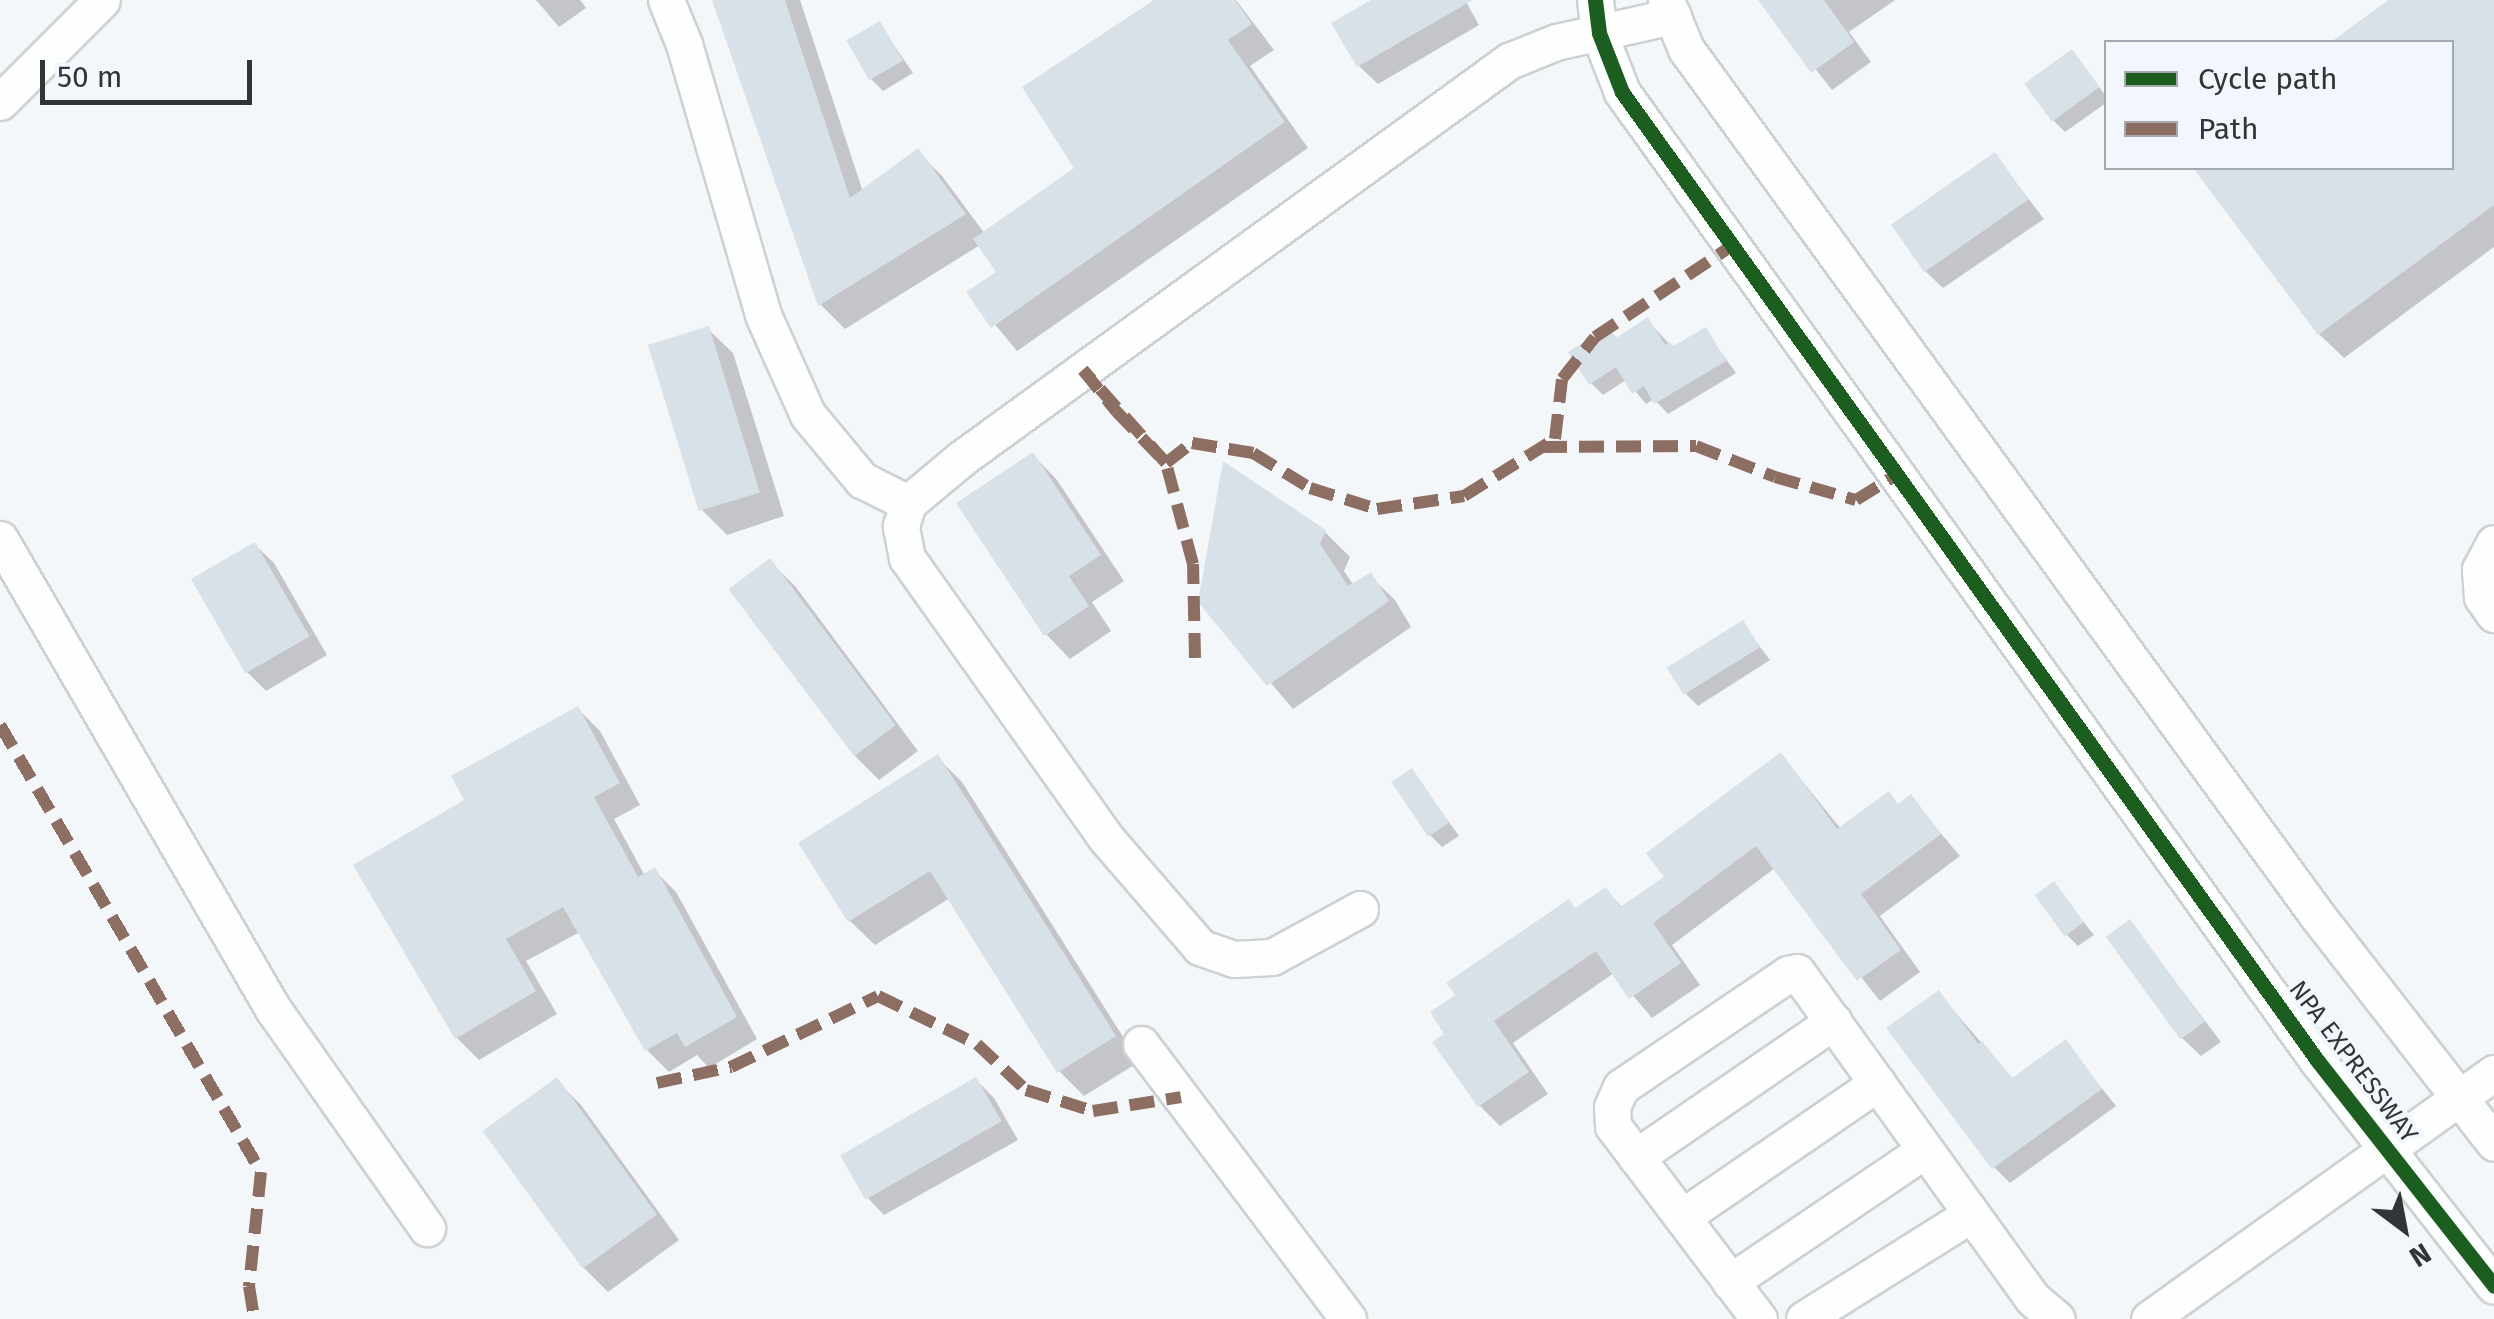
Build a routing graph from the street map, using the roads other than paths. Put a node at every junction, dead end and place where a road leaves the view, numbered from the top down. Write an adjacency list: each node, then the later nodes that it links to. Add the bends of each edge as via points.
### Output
1 (102, 0): 5 (street)
2 (666, 0): 6 (street, via 763,315 808,415 862,480)
3 (1670, 8): 4 (street); 15 (street, via 1686,50)
4 (1597, 17): 6 (street, via 1509,61); 18 (street, NPA EXPRESSWAY, via 1622,92)
5 (0, 102)
6 (908, 503): 10 (street, via 901,526 907,558 1106,838 1200,947 1234,959 1272,957)
7 (0, 539): 22 (street, via 273,1009)
8 (2494, 543): 9 (street, via 2480,569 2482,597)
9 (2494, 614)
10 (1360, 909)
11 (1834, 1021): 14 (street); 19 (street); 19 (street, via 1802,976 1788,974 1621,1087 1611,1118)
12 (1141, 1044): 25 (street)
13 (2494, 1073): 15 (street)
14 (1878, 1083): 17 (street); 21 (street)
15 (2458, 1099): 16 (street); 18 (street)
16 (2494, 1143)
17 (1925, 1150): 20 (street); 23 (street)
18 (2387, 1151): 24 (street, NPA EXPRESSWAY); 29 (street)
19 (1636, 1157): 21 (street)
20 (1970, 1215): 27 (street); 28 (street)
21 (1682, 1217): 23 (street)
22 (427, 1228)
23 (1730, 1282): 26 (street)
24 (2494, 1286)
25 (1348, 1319)
26 (1759, 1319)
27 (1804, 1319)
28 (2056, 1319)
29 (2149, 1319)

